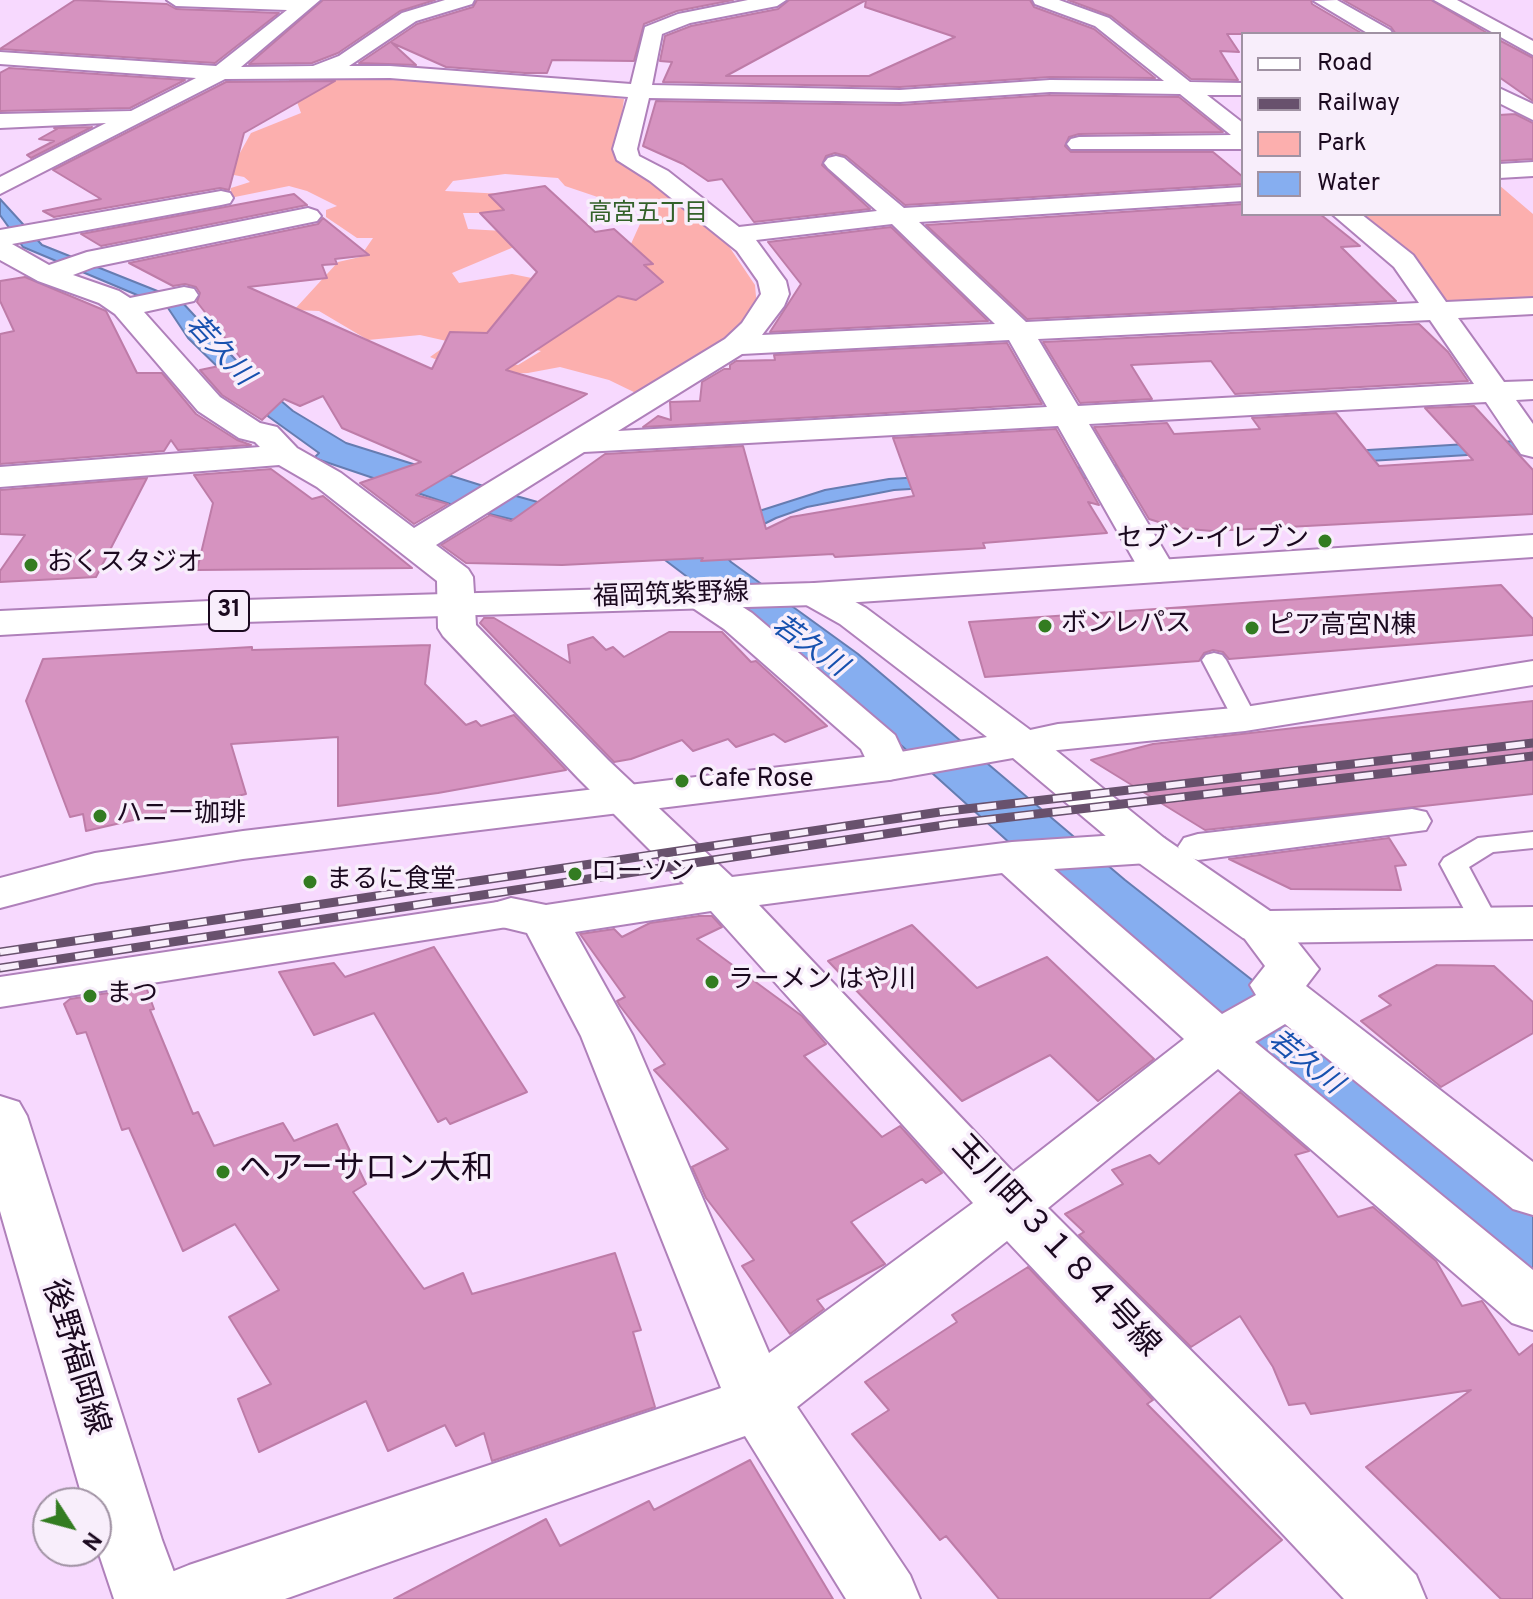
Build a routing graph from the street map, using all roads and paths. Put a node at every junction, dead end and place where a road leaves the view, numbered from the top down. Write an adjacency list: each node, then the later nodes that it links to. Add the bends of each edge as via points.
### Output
1 (176, 0): 8 (street)
2 (465, 0): 14 (street, via 409,17 346,60)
3 (777, 0): 10 (street)
4 (1042, 0): 9 (street)
5 (1086, 0): 9 (street)
6 (1323, 0): 11 (street)
7 (1443, 0): 12 (street)
8 (308, 2): 15 (street)
9 (1063, 6): 17 (street, via 1102,22)
10 (688, 9): 20 (street, via 652,31)
11 (1379, 32)
12 (1533, 49)
13 (0, 58): 15 (street)
14 (315, 72): 15 (street); 20 (street, via 390,72)
15 (221, 73): 24 (street)
16 (1050, 86): 17 (street); 20 (street, via 900,96); 28 (street)
17 (1185, 87): 19 (street); 26 (street)
18 (1533, 88): 21 (street)
19 (1241, 89)
20 (638, 91): 39 (street, via 625,149 629,160 659,176)
21 (1501, 92)
22 (1501, 93): 23 (street)
23 (1533, 113)
24 (141, 115): 25 (street); 33 (street)
25 (0, 121)
26 (1241, 132)
27 (1241, 142): 28 (street)
28 (1079, 144): 32 (street)
29 (836, 163): 37 (street)
30 (1533, 169): 31 (street)
31 (1501, 171)
32 (1099, 186): 34 (street, via 1187,199); 37 (street)
33 (0, 187)
34 (1241, 194)
35 (221, 198): 40 (street)
36 (308, 216): 41 (street, via 87,260)
37 (898, 216): 39 (street); 46 (street)
38 (1348, 216): 45 (street, via 1404,261)
39 (734, 235): 47 (street, via 772,281 775,294)
40 (1, 241): 41 (street, via 4,252)
41 (51, 274): 44 (street)
42 (184, 295): 44 (street)
43 (1533, 306): 45 (street)
44 (132, 307): 53 (street, 玉川町３１８４号線, via 209,404 250,431 266,434)
45 (1440, 311): 46 (street); 49 (street)
46 (1018, 330): 47 (street); 50 (street)
47 (735, 345): 51 (street)
48 (1533, 390): 49 (street)
49 (1495, 392): 50 (street); 52 (street)
50 (1066, 415): 51 (street); 57 (street)
51 (578, 443): 55 (street)
52 (1531, 444)
53 (285, 455): 54 (street); 55 (street, 玉川町３１８４号線, via 329,480)
54 (0, 477)
55 (413, 544): 60 (street, 玉川町３１８４号線, via 455,577)
56 (1533, 546): 57 (street, 福岡筑紫野線 / 31)
57 (1158, 571): 58 (street, 福岡筑紫野線 / 31)
58 (814, 594): 59 (street, 福岡筑紫野線 / 31); 65 (street, via 853,616)
59 (705, 596): 60 (street, 福岡筑紫野線 / 31); 66 (street, via 880,744)
60 (458, 603): 61 (street, 福岡筑紫野線 / 31); 67 (street, 玉川町３１８４号線, via 457,628)
61 (0, 623)
62 (1214, 660): 64 (lane)
63 (1533, 673): 64 (street)
64 (1245, 719): 65 (street, via 1058,737)
65 (1004, 748): 66 (street); 71 (street)
66 (898, 766): 67 (street)
67 (627, 801): 73 (street, via 243,845 95,868); 74 (street, 玉川町３１８４号線)
68 (1412, 821): 70 (street)
69 (1533, 840): 76 (lane, via 1487,844 1454,864)
70 (1198, 847)
71 (1148, 848): 72 (street); 78 (street)
72 (1012, 857): 74 (street); 81 (street)
73 (0, 893)
74 (722, 894): 75 (street); 84 (street, 玉川町３１８４号線)
75 (529, 917): 79 (street); 86 (street, via 607,1036)
76 (1485, 923): 77 (street); 78 (street)
77 (1533, 923)
78 (1260, 927): 80 (street, via 1294,969 1275,985)
79 (0, 992)
80 (1288, 999): 81 (street); 83 (street)
81 (1218, 1040): 84 (street); 85 (street)
82 (0, 1116): 87 (street, 後野福岡線)
83 (1533, 1193)
84 (1012, 1205): 86 (street, via 784,1378); 90 (street, 玉川町３１８４号線)
85 (1533, 1305)
86 (759, 1403): 88 (street); 89 (street)
87 (149, 1599)
88 (189, 1599)
89 (885, 1599)
90 (1391, 1599)

